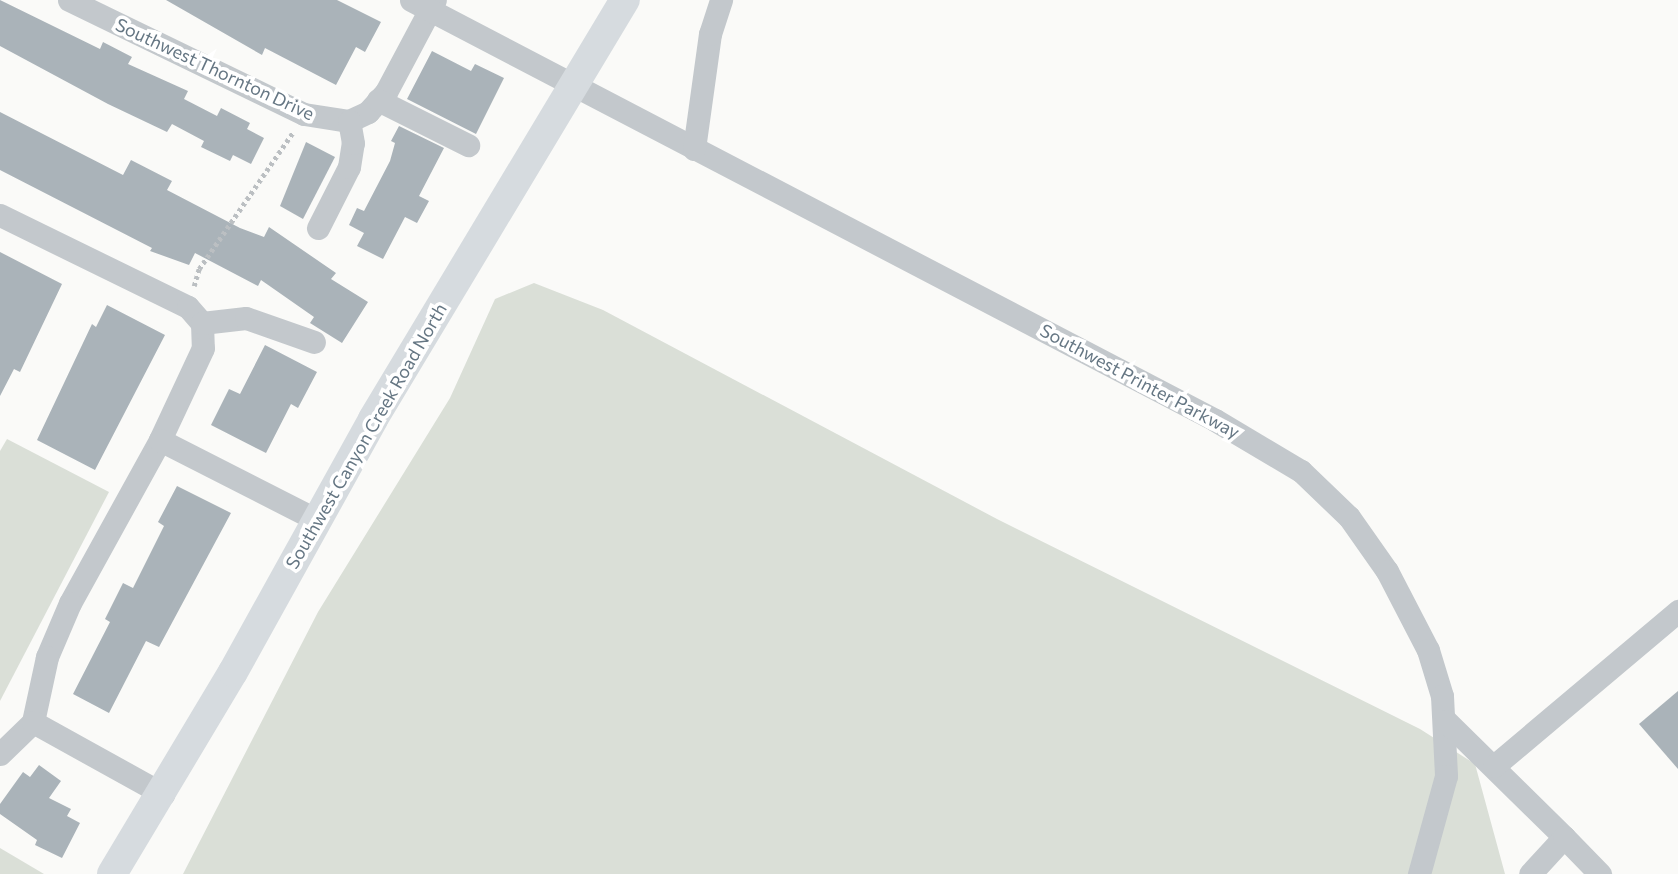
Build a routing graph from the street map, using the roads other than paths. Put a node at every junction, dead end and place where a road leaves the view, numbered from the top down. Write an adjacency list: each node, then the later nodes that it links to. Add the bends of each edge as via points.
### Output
1 (69, 0): 7 (street, Southwest Thornton Drive, via 304,114)
2 (625, 0): 5 (main road, Southwest Canyon Creek Road North)
3 (721, 0): 9 (street, via 701,81)
4 (425, 3): 5 (street, Southwest Printer Parkway); 6 (street)
5 (575, 87): 9 (street, Southwest Printer Parkway); 15 (main road, Southwest Canyon Creek Road North)
6 (379, 100): 7 (street); 8 (street)
7 (349, 121): 11 (street, via 353,143 349,167)
8 (468, 145)
9 (694, 149): 17 (street, Southwest Printer Parkway, via 1179,401 1301,471 1349,517 1410,610 1428,650)
10 (0, 215): 12 (street, via 148,284)
11 (318, 228)
12 (195, 315): 13 (street, via 246,318); 14 (street, via 203,348)
13 (314, 342)
14 (160, 440): 15 (street); 18 (street, via 70,603 47,657)
15 (315, 519): 21 (main road, Southwest Canyon Creek Road North)
16 (1678, 611): 20 (street)
17 (1446, 721): 20 (street); 24 (street, Southwest Printer Parkway, via 1446,776)
18 (33, 722): 19 (street); 21 (street)
19 (0, 754)
20 (1494, 766): 22 (street)
21 (163, 794): 23 (main road, Southwest Canyon Creek Road North)
22 (1564, 837): 25 (street); 26 (street)
23 (112, 874)
24 (1419, 874)
25 (1530, 874)
26 (1600, 874)

